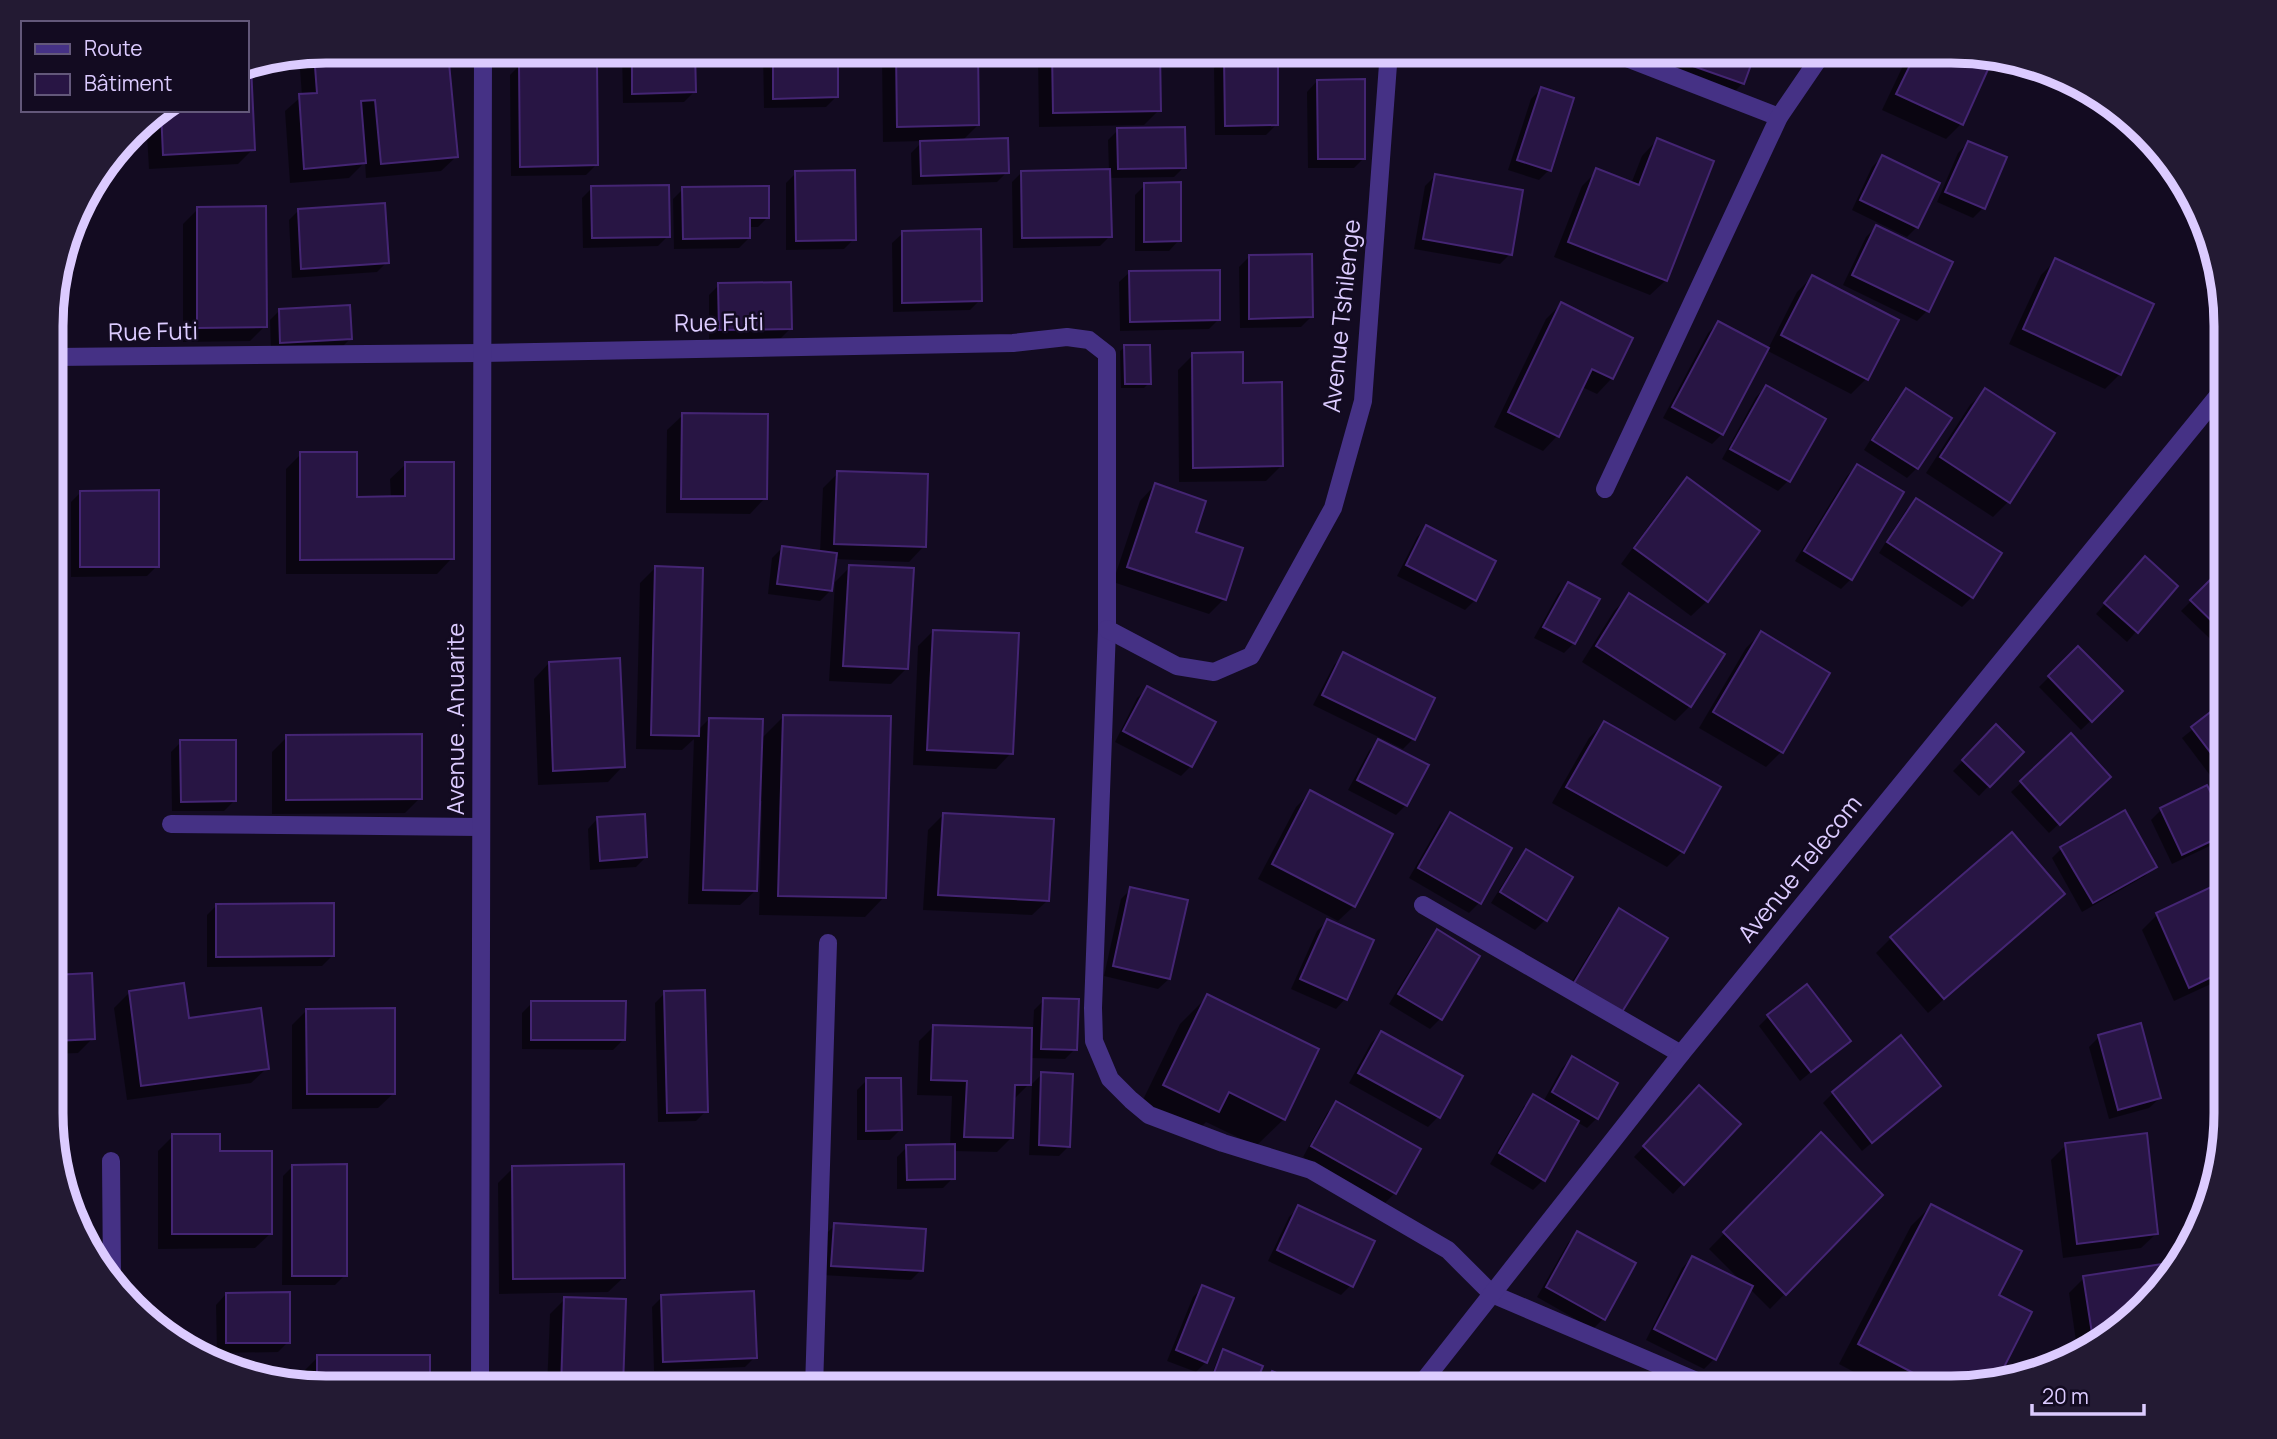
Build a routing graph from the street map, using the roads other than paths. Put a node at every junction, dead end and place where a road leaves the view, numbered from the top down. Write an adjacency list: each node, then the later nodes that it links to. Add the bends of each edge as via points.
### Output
1 (483, 63): 6 (street, Avenue . Anuarite)
2 (1388, 63): 10 (street, Avenue Tshilenge, via 1363,401 1333,508 1251,656 1214,672 1177,666)
3 (1639, 63): 5 (street)
4 (1817, 63): 5 (street)
5 (1779, 117): 9 (street)
6 (481, 353): 7 (street, Rue Futi); 10 (street, Rue Futi, via 1089,340 1107,354); 12 (street, Avenue . Anuarite)
7 (63, 357)
8 (2214, 401): 15 (street, Avenue Telecom)
9 (1605, 489)
10 (1107, 628): 18 (street, via 1093,1008 1094,1041 1110,1079 1149,1115 1311,1170 1448,1250)
11 (171, 824): 12 (street)
12 (480, 827): 19 (street, Avenue . Anuarite)
13 (1423, 905): 15 (street)
14 (828, 943): 20 (street)
15 (1681, 1054): 18 (street, Avenue Telecom)
16 (111, 1161): 17 (street)
17 (112, 1266)
18 (1492, 1294): 21 (street, Avenue Telecom); 22 (street)
19 (480, 1376)
20 (814, 1376)
21 (1427, 1376)
22 (1685, 1376)

